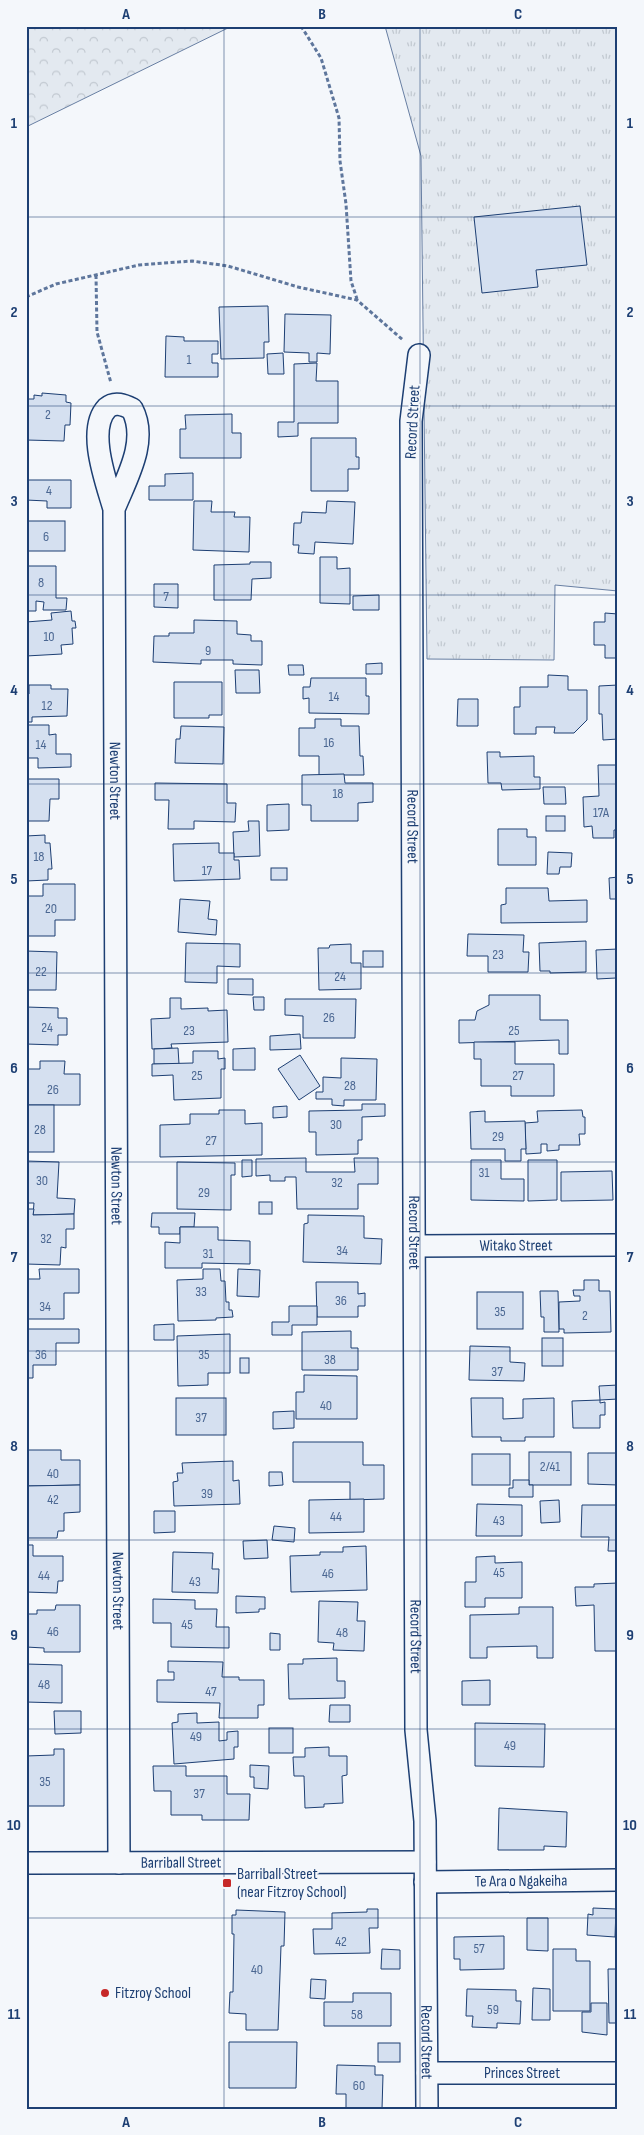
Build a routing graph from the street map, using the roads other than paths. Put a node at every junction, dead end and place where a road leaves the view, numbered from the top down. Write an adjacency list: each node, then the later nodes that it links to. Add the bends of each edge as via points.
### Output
1 (419, 355): 4 (street, Record Street, via 411,421)
2 (114, 509): 2 (street, Newton Street, via 99,454 98,435 105,410 117,404 132,409 138,438 135,457); 5 (street, Newton Street)
3 (618, 1245): 4 (street, Witako Street)
4 (415, 1246): 7 (street, Record Street, via 416,1730 425,1821)
5 (119, 1862): 6 (street, Barriball Street); 7 (street, Barriball Street)
6 (26, 1863)
7 (425, 1872): 8 (street, Te Ara o Ngakeiha); 9 (street, Record Street)
8 (618, 1880)
9 (427, 2073): 10 (street, Princes Street); 11 (street, Record Street)
10 (618, 2073)
11 (427, 2109)

